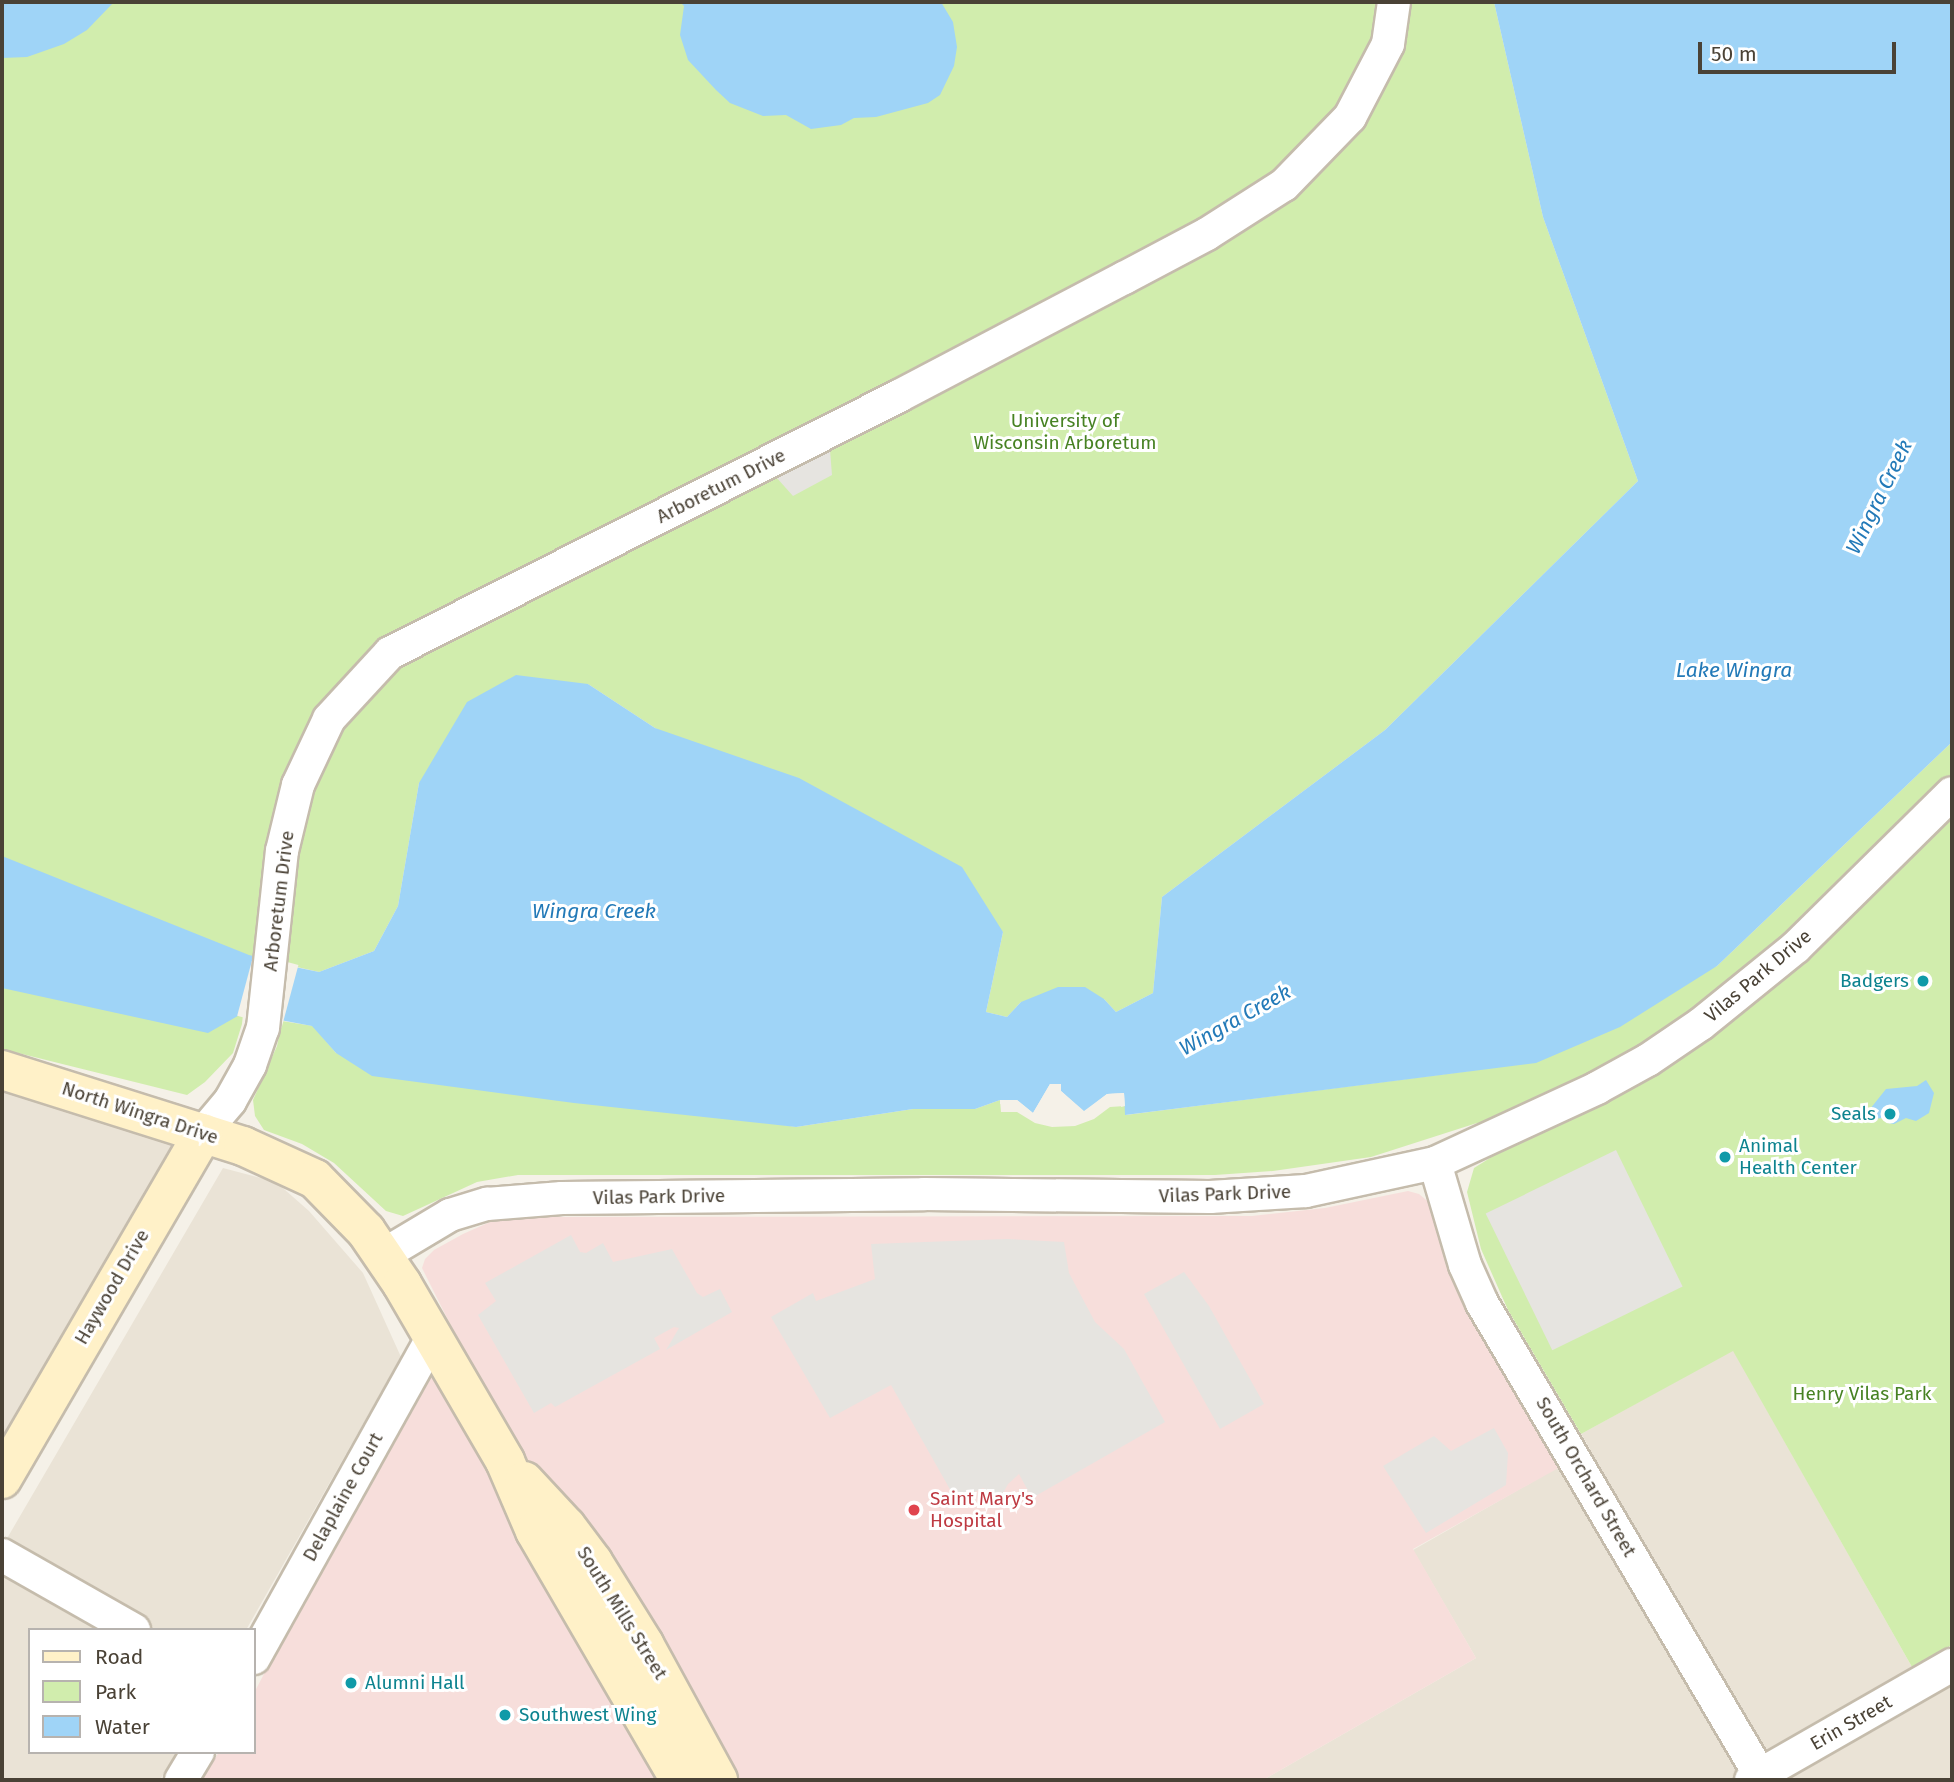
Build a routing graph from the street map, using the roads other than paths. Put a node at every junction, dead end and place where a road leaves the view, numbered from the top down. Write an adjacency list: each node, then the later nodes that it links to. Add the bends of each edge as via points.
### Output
1 (1394, 2): 4 (street, Arboretum Drive, via 1388,44 1350,117 1284,185 1208,234 1124,278 390,653 329,719 298,785 282,851 263,1028)
2 (1952, 793): 7 (street, Vilas Park Drive, via 1796,947 1701,1024 1597,1088)
3 (2, 1070): 5 (street, North Wingra Drive)
4 (230, 1101): 5 (street, Haywood Drive)
5 (203, 1133): 6 (street, North Wingra Drive); 11 (street, Haywood Drive)
6 (276, 1161): 8 (street, South Mills Street, via 315,1179)
7 (1435, 1163): 8 (street, Vilas Park Drive, via 1306,1191 1210,1197 924,1194 562,1198 487,1204 450,1215); 17 (street, South Orchard Street, via 1465,1265 1482,1303)
8 (383, 1255): 9 (street, South Mills Street)
9 (433, 1336): 10 (street, South Mills Street); 14 (street, Delaplaine Court)
10 (505, 1461): 19 (street, South Mills Street, via 545,1549); 20 (street, South Mills Street, via 593,1562 651,1656)
11 (2, 1479)
12 (2, 1556): 13 (street)
13 (130, 1628)
14 (256, 1654)
15 (1952, 1665): 17 (street, Erin Street)
16 (197, 1754): 18 (street)
17 (1758, 1779)
18 (181, 1780)
19 (680, 1780)
20 (718, 1780)

